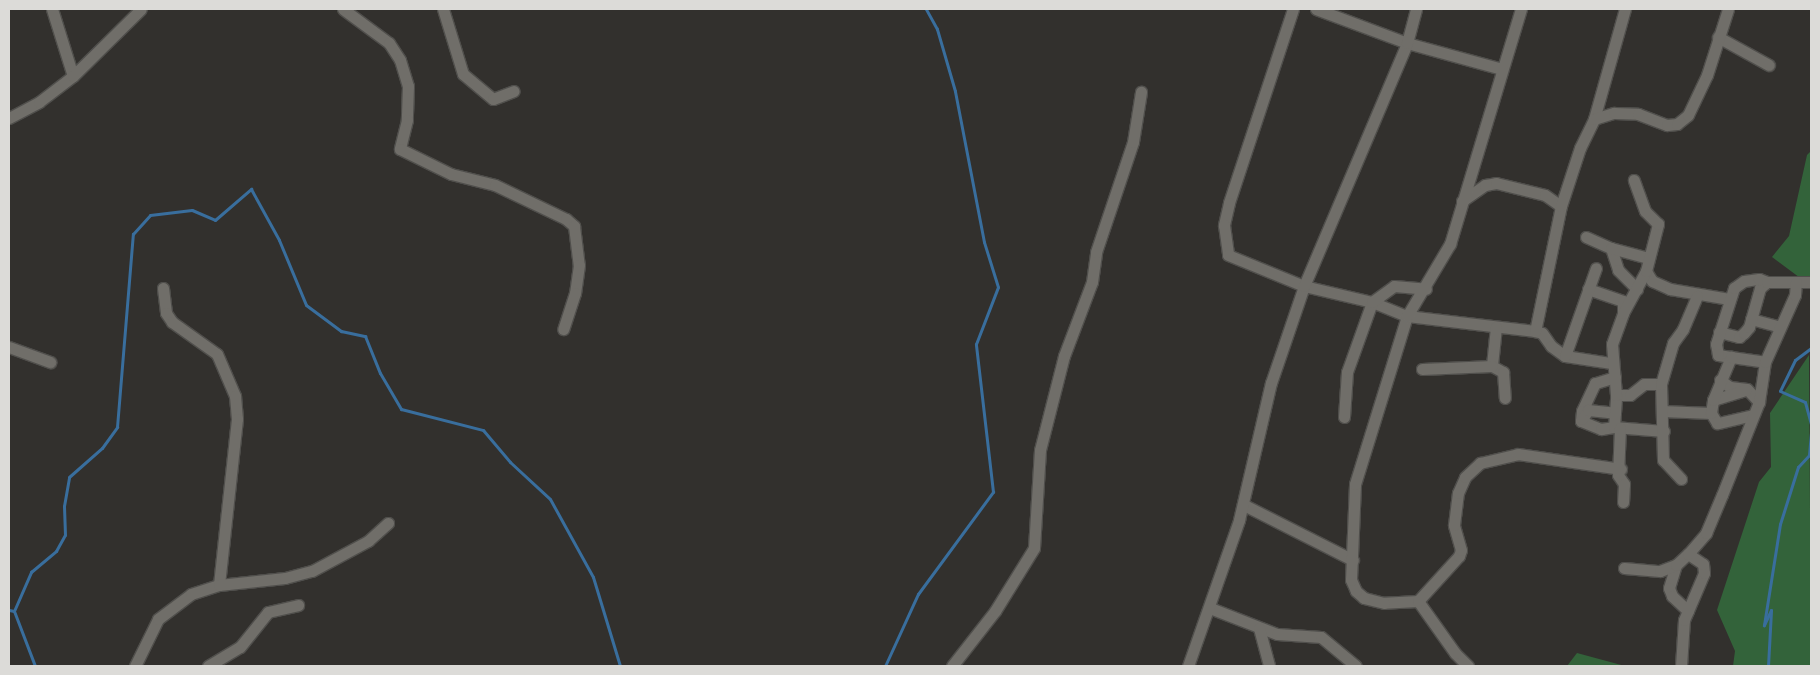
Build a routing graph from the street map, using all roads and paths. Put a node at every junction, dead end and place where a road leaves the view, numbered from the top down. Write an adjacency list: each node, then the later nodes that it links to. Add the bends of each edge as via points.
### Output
1 (52, 9): 15 (street)
2 (142, 9): 15 (street)
3 (343, 9): 45 (street, via 389,44 400,60 408,86 407,120 400,149 451,174 495,185 555,213 574,226 579,265 575,292)
4 (443, 9): 16 (street, via 463,74 493,99)
5 (1293, 9): 31 (street, via 1229,203 1224,243 1228,255)
6 (1316, 9): 12 (street)
7 (1416, 9): 12 (street)
8 (1521, 9): 14 (street)
9 (1625, 9): 19 (street)
10 (1728, 9): 11 (street)
11 (1718, 37): 13 (street); 19 (street, via 1703,86 1688,115 1677,124 1667,125 1638,114 1614,113)
12 (1407, 43): 14 (street); 31 (street)
13 (1769, 65)
14 (1502, 69): 21 (street)
15 (73, 76): 18 (street, via 39,102)
16 (514, 92)
17 (1141, 92): 90 (street, via 1133,142 1096,252 1092,282 1064,356 1040,450 1034,548 995,611)
18 (9, 118)
19 (1594, 119): 22 (street, via 1580,148)
20 (1634, 180): 25 (street, via 1645,211 1658,222)
21 (1462, 201): 22 (street, via 1485,185 1496,183 1545,195); 33 (street, via 1450,244)
22 (1561, 206): 46 (street)
23 (1586, 237): 24 (street)
24 (1611, 248): 25 (street); 35 (street, via 1618,270)
25 (1649, 258): 27 (street)
26 (1596, 268): 34 (street)
27 (1646, 271): 35 (street); 36 (street, via 1655,282)
28 (1767, 282): 29 (street); 37 (street, via 1759,279 1744,281 1734,288); 42 (street, via 1760,288)
29 (1796, 282): 30 (street); 44 (street, via 1795,295)
30 (1811, 282)
31 (1304, 286): 39 (street); 76 (street, via 1271,383)
32 (163, 288): 82 (street, via 166,313 172,322 217,354 235,396 237,419)
33 (1426, 289): 39 (street, via 1394,286); 41 (street)
34 (1588, 289): 38 (street); 49 (street)
35 (1637, 289): 38 (street, via 1625,291); 40 (street)
36 (1697, 296): 37 (street); 57 (street, via 1673,343)
37 (1730, 299): 47 (street)
38 (1619, 300): 40 (street, via 1624,302)
39 (1372, 302): 41 (street); 69 (street, via 1346,372)
40 (1623, 313): 53 (street, via 1612,344)
41 (1407, 316): 43 (street); 79 (street, via 1359,467 1353,502)
42 (1751, 318): 44 (street); 47 (street, via 1749,327 1739,336)
43 (1496, 327): 46 (street); 54 (street)
44 (1780, 327): 52 (street)
45 (563, 330)
46 (1535, 331): 49 (street, via 1542,333 1551,346)
47 (1719, 332): 50 (street, via 1717,353)
48 (9, 347): 51 (street)
49 (1565, 356): 53 (street)
50 (1731, 357): 52 (street); 58 (street)
51 (50, 362)
52 (1765, 362): 64 (street)
53 (1611, 363): 56 (street)
54 (1492, 366): 55 (street); 62 (street, via 1505,376)
55 (1422, 369)
56 (1615, 377): 60 (street); 70 (street, via 1595,383)
57 (1661, 384): 60 (street, via 1644,384 1630,395); 65 (street)
58 (1718, 384): 59 (street); 61 (street); 63 (street)
59 (1747, 389): 61 (street); 64 (street)
60 (1616, 395): 66 (street)
61 (1727, 397): 63 (street)
62 (1505, 398)
63 (1713, 400): 67 (street)
64 (1759, 402): 68 (street)
65 (1662, 411): 67 (street); 72 (street)
66 (1615, 413): 70 (street, via 1588,410); 71 (street)
67 (1711, 414): 68 (street, via 1717,423)
68 (1753, 415): 78 (street, via 1706,533)
69 (1344, 417)
70 (1581, 420): 71 (street, via 1601,429)
71 (1617, 427): 72 (street); 73 (street)
72 (1664, 430): 74 (street, via 1662,460)
73 (1620, 468): 75 (street, via 1618,475 1624,484); 83 (street, via 1518,454 1480,463 1465,477 1458,494 1454,525 1461,550 1459,556)
74 (1681, 479)
75 (1623, 502)
76 (1244, 505): 79 (street); 85 (street)
77 (388, 522): 82 (street, via 368,541 312,571 286,578)
78 (1688, 554): 80 (street); 86 (street, via 1702,564 1704,573)
79 (1353, 560): 83 (street, via 1351,580 1364,598 1384,603)
80 (1676, 565): 81 (street, via 1660,571); 86 (street, via 1669,588 1672,596)
81 (1624, 568)
82 (219, 585): 88 (street, via 191,594 158,619)
83 (1418, 601): 94 (street, via 1455,654)
84 (298, 605): 89 (street, via 268,612 240,647)
85 (1210, 608): 87 (street); 91 (street)
86 (1688, 611): 95 (street)
87 (1259, 628): 92 (street); 93 (street, via 1300,638 1321,637)
88 (135, 666)
89 (208, 666)
90 (952, 666)
91 (1188, 666)
92 (1269, 666)
93 (1356, 666)
94 (1468, 666)
95 (1681, 666)

